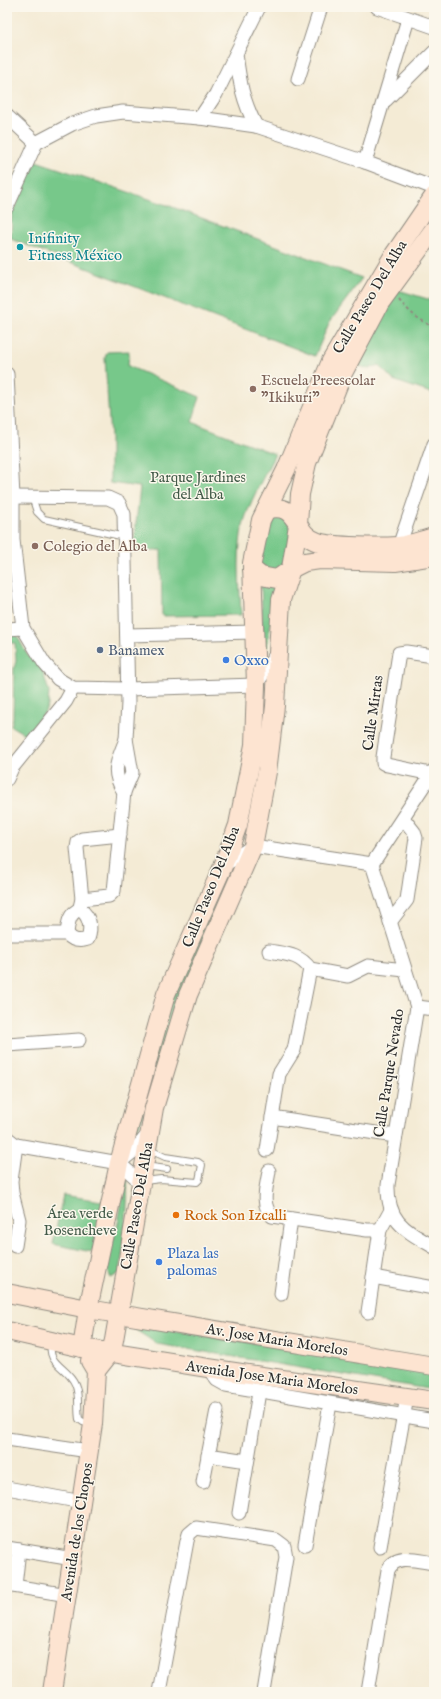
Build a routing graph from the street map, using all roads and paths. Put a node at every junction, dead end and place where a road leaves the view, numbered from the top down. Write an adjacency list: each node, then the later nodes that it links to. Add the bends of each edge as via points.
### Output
1 (258, 7): 7 (street)
2 (321, 7): 8 (street)
3 (380, 7): 4 (street)
4 (408, 19): 5 (street); 9 (street)
5 (434, 27)
6 (434, 52): 9 (street)
7 (236, 54): 11 (street, via 216,94); 12 (street, via 241,93)
8 (298, 79)
9 (384, 102): 14 (street)
10 (7, 116): 13 (street)
11 (200, 118): 12 (street); 13 (street, via 124,112 96,116 72,124)
12 (256, 126): 14 (street)
13 (36, 143): 17 (street)
14 (365, 162): 15 (street)
15 (434, 188)
16 (434, 196): 26 (street, Calle Paseo Del Alba, via 393,256 331,360 286,470)
17 (7, 207)
18 (434, 229): 19 (street, Calle Paseo Del Alba)
19 (389, 290): 20 (path, via 408,311); 27 (street, Calle Paseo Del Alba, via 343,373 307,463 300,494)
20 (434, 327)
21 (7, 374): 22 (street)
22 (9, 436): 24 (street)
23 (434, 444): 31 (street)
24 (13, 497): 25 (street); 30 (street)
25 (32, 497): 28 (lane, via 37,512 44,519); 28 (street, via 108,498 119,503 124,514)
26 (266, 510): 27 (street, via 277,507 286,510 292,514); 33 (street, Calle Paseo Del Alba, via 261,520)
27 (298, 525): 31 (street, via 309,538 324,544); 34 (street, Calle Paseo Del Alba)
28 (125, 537): 38 (street)
29 (434, 537): 31 (street)
30 (10, 540): 35 (street)
31 (399, 546)
32 (434, 556): 34 (street, via 395,562 320,560 305,562)
33 (252, 569): 34 (street, via 261,576 277,579); 37 (street, Calle Paseo Del Alba)
34 (291, 569): 39 (street, Calle Paseo Del Alba, via 281,600)
35 (23, 628): 36 (street); 42 (street, via 44,663 58,679)
36 (7, 629)
37 (254, 632): 38 (street); 41 (street, Calle Paseo Del Alba)
38 (127, 635): 43 (street)
39 (278, 651): 41 (street); 44 (street, Calle Paseo Del Alba)
40 (434, 656): 46 (street, Calle Mirtas, via 399,653 383,758 387,765)
41 (256, 685): 43 (street); 44 (street); 48 (street, Calle Paseo Del Alba, via 254,745)
42 (73, 688): 43 (street); 45 (street, via 66,701)
43 (127, 689): 49 (street, via 126,738 132,773 124,792)
44 (275, 706): 50 (street, Calle Paseo Del Alba, via 267,772)
45 (9, 772)
46 (433, 772): 47 (street)
47 (403, 818): 51 (street); 54 (street, via 416,838 406,900)
48 (238, 825): 50 (street); 52 (street, Calle Paseo Del Alba)
49 (120, 835): 53 (street, via 112,894); 53 (street, via 82,839 78,842)
50 (253, 846): 51 (street); 52 (street); 66 (street, Calle Paseo Del Alba, via 188,995 154,1108)
51 (372, 864): 54 (street, Calle Parque Nevado)
52 (223, 866): 69 (street, Calle Paseo Del Alba, via 166,994)
53 (81, 904): 56 (street, via 70,917); 56 (street, via 90,925 88,939 76,940)
54 (390, 922): 59 (street, Calle Parque Nevado)
55 (7, 934): 56 (street)
56 (67, 934)
57 (269, 951): 58 (street, via 298,956)
58 (310, 969): 59 (street, via 348,976 368,966); 64 (street, via 294,1050 279,1074)
59 (406, 970): 60 (street, Calle Parque Nevado)
60 (417, 1007): 61 (street); 65 (street, Calle Parque Nevado)
61 (434, 1009)
62 (79, 1040): 63 (street)
63 (7, 1045)
64 (272, 1117): 65 (street); 68 (street)
65 (396, 1136): 73 (street, Calle Parque Nevado, via 387,1196)
66 (148, 1140): 69 (street); 72 (street, Calle Paseo Del Alba); 72 (lane, via 156,1154 200,1163 201,1172 199,1180 194,1182)
67 (12, 1142): 69 (street); 74 (street)
68 (267, 1150)
69 (119, 1163): 72 (street, via 136,1178); 83 (street, Calle Paseo Del Alba)
70 (167, 1169): 72 (lane)
71 (269, 1171): 75 (street, via 264,1204 272,1216)
72 (141, 1178): 85 (street, Calle Paseo Del Alba)
73 (391, 1210): 76 (street); 78 (street, Calle Parque Nevado, via 394,1220 402,1228)
74 (13, 1219): 77 (street)
75 (291, 1219): 76 (street); 82 (street)
76 (380, 1230): 79 (street)
77 (15, 1246)
78 (434, 1247)
79 (373, 1277): 80 (street); 84 (street)
80 (434, 1288)
81 (7, 1293): 83 (street, Av. Jose Maria Morelos)
82 (281, 1294)
83 (88, 1309): 85 (street, Av. Jose Maria Morelos); 88 (street, Calle Paseo Del Alba)
84 (368, 1312)
85 (119, 1314): 89 (street, Calle Paseo Del Alba); 90 (street, Av. Jose Maria Morelos)
86 (7, 1331): 87 (street, Avenida Jose Maria Morelos)
87 (53, 1340): 88 (street, Avenida Jose Maria Morelos); 100 (lane, via 51,1356 75,1383 79,1419)
88 (82, 1348): 89 (street, Avenida Jose Maria Morelos); 92 (street)
89 (111, 1352): 91 (street, Avenida Jose Maria Morelos); 92 (street)
90 (434, 1366)
91 (208, 1368): 93 (street, via 226,1385); 94 (street, Avenida Jose Maria Morelos)
92 (96, 1371): 100 (street, Avenida de los Chopos)
93 (259, 1392): 96 (street); 104 (street)
94 (407, 1397): 95 (street, Avenida Jose Maria Morelos); 98 (street)
95 (434, 1401)
96 (330, 1404): 98 (street); 109 (street)
97 (217, 1410): 103 (street)
98 (405, 1416): 99 (street); 110 (street)
99 (434, 1421)
100 (93, 1424): 102 (street, Avenida de los Chopos)
101 (7, 1439): 102 (street)
102 (89, 1451): 107 (street, Avenida de los Chopos)
103 (208, 1455): 104 (street); 105 (street)
104 (247, 1462): 108 (street)
105 (203, 1482)
106 (7, 1488): 107 (street)
107 (82, 1502): 112 (street, Avenida de los Chopos)
108 (239, 1513)
109 (305, 1545)
110 (380, 1546)
111 (13, 1550): 112 (street); 114 (street)
112 (73, 1559): 115 (street, Avenida de los Chopos)
113 (434, 1563): 119 (street, via 400,1559 391,1564)
114 (11, 1585): 115 (street)
115 (68, 1595): 116 (street, Avenida de los Chopos)
116 (52, 1692)
117 (159, 1692): 118 (street, via 189,1534 196,1528 276,1540 284,1546 286,1557)
118 (264, 1692)
119 (368, 1692)

